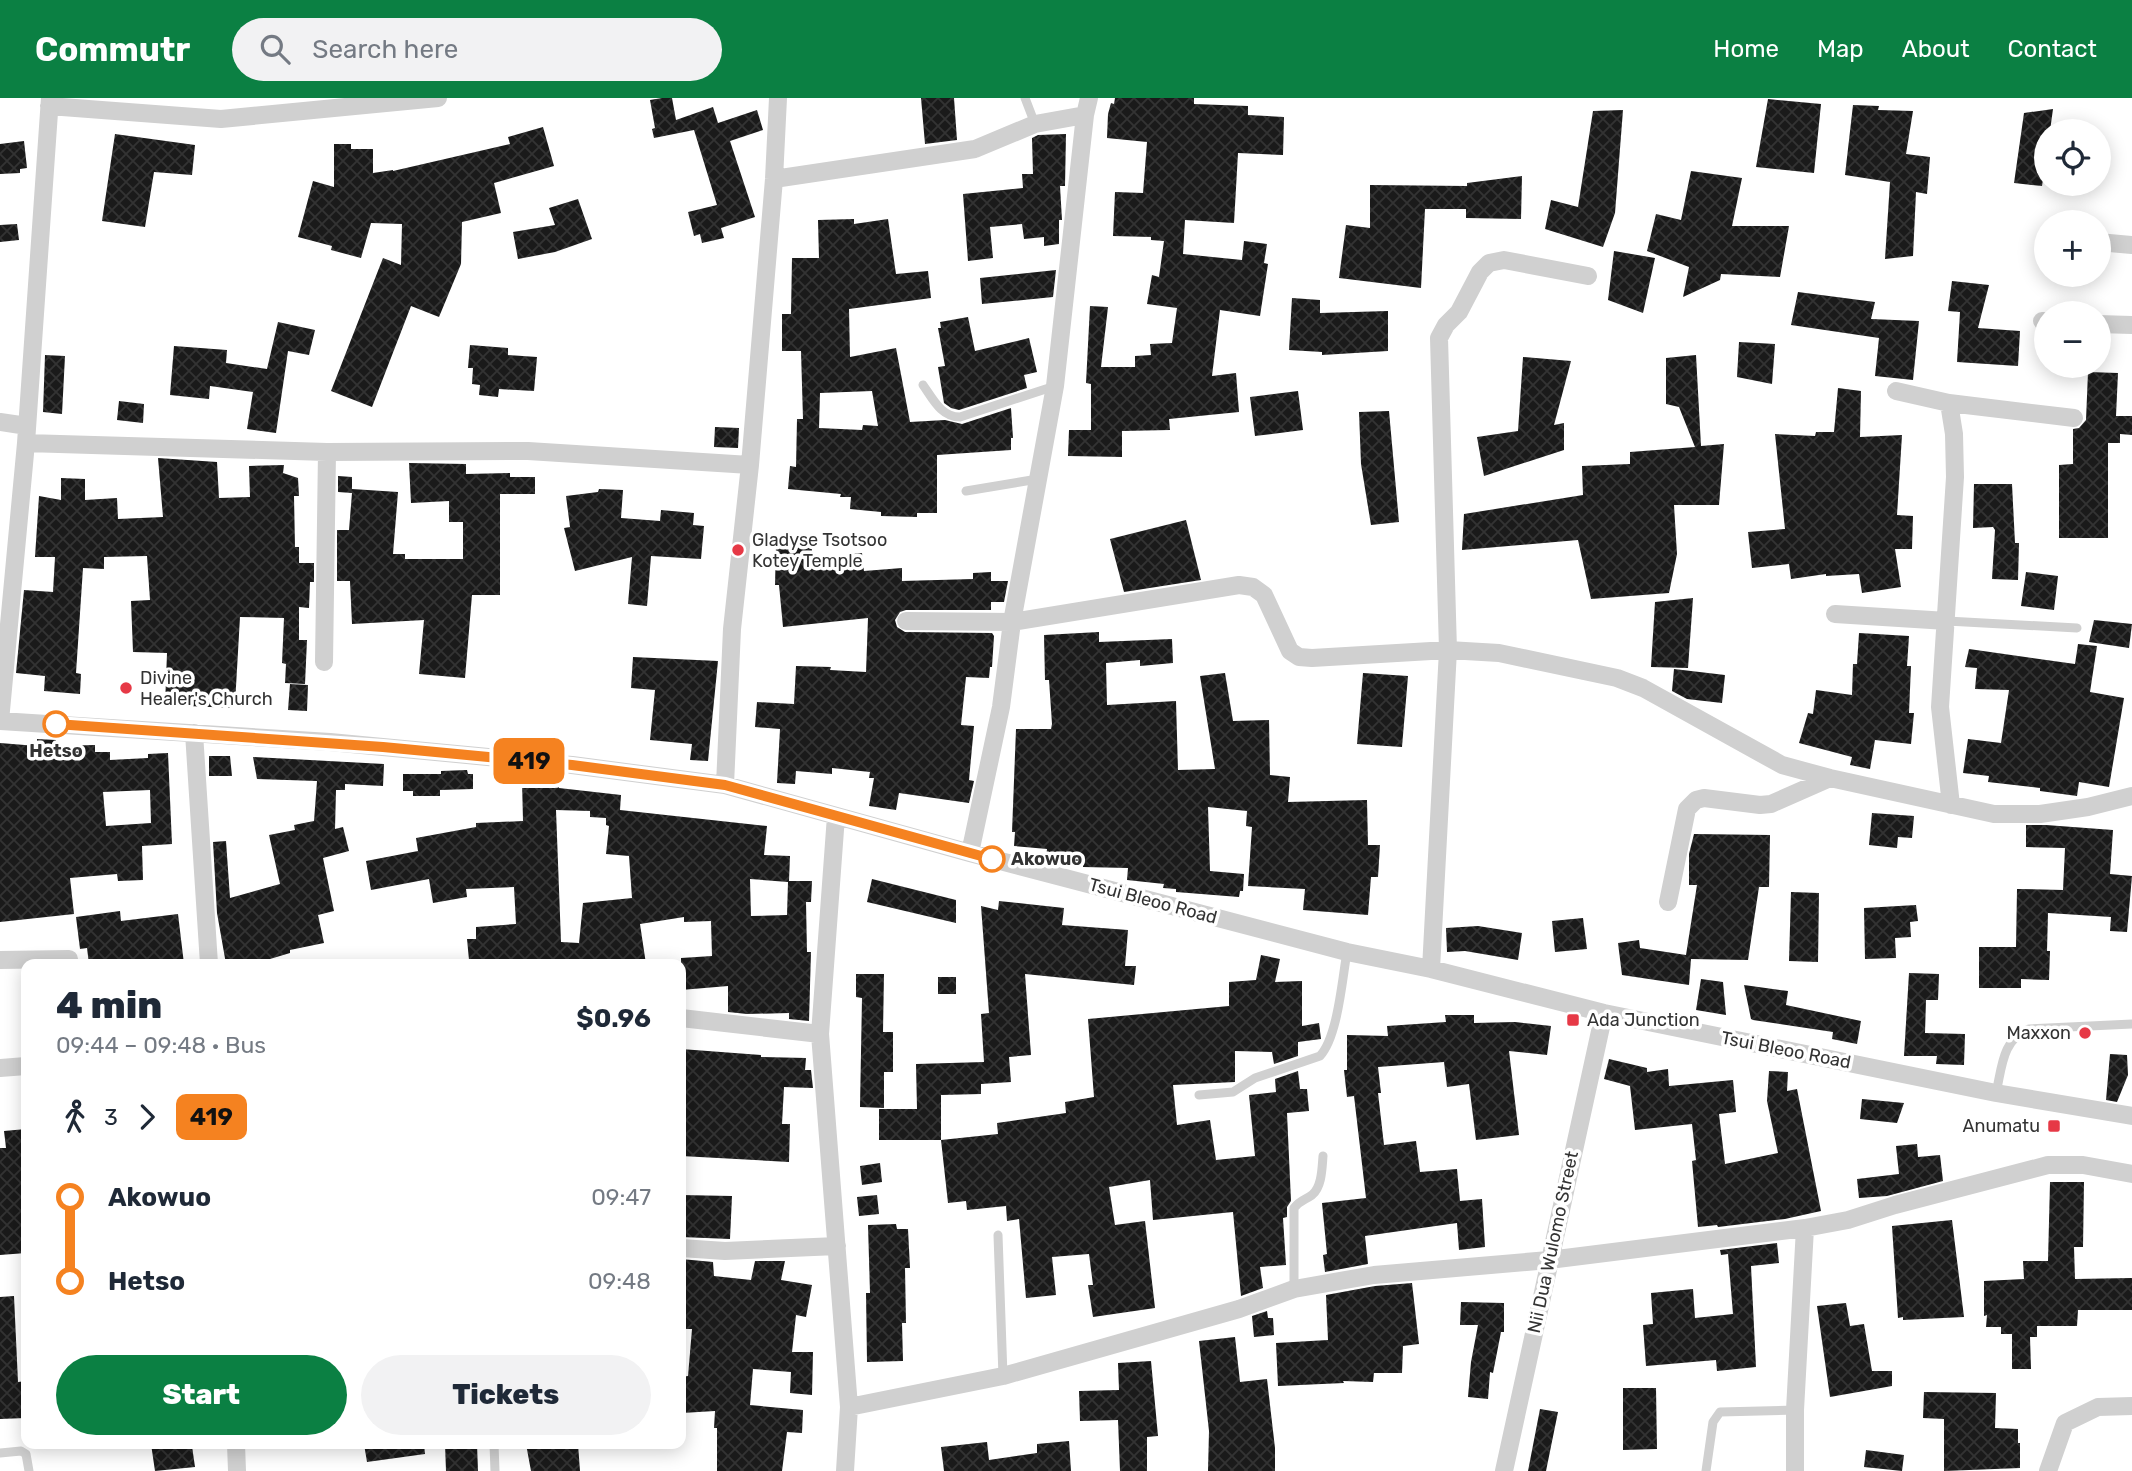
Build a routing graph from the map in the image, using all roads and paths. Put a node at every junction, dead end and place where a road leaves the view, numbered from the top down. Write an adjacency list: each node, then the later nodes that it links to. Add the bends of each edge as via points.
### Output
1 (438, 98): 4 (street, via 220,119)
2 (778, 98): 7 (street)
3 (1025, 98): 6 (lane)
4 (50, 102): 19 (street)
5 (1087, 106): 6 (street); 14 (street)
6 (1035, 124): 7 (street, via 975,149)
7 (774, 179): 21 (street)
8 (2111, 243): 9 (street)
9 (2132, 245)
10 (1588, 276): 29 (street, via 1504,260 1489,263 1439,338)
11 (2111, 325): 12 (street)
12 (2132, 326)
13 (923, 385): 14 (lane, via 951,417)
14 (1055, 386): 22 (street)
15 (1896, 391): 16 (street)
16 (1949, 403): 17 (street); 26 (street, via 1955,477)
17 (2074, 418)
18 (0, 422): 19 (street)
19 (26, 435): 20 (street); 31 (street)
20 (327, 452): 21 (street, via 528,451); 30 (street)
21 (750, 466): 34 (street, via 732,629)
22 (1039, 479): 23 (lane); 27 (street)
23 (966, 491)
24 (1835, 614): 26 (street)
25 (906, 621): 27 (street)
26 (1947, 621): 28 (lane); 36 (street, via 1940,707)
27 (1012, 622): 29 (street, via 1239,585 1264,595 1290,651 1299,657); 38 (street, via 1001,707)
28 (2077, 628)
29 (1448, 650): 33 (street, via 1499,653 1617,678 1643,688 1769,760); 44 (street)
30 (324, 662)
31 (0, 721): 32 (street, Tsui Bleoo Road)
32 (194, 733): 34 (street, Tsui Bleoo Road, via 572,765); 41 (street)
33 (1830, 778): 36 (street); 39 (street, via 1760,806 1696,800 1687,809)
34 (725, 785): 37 (street, Tsui Bleoo Road)
35 (2132, 796): 36 (street, via 2040,814 1994,814)
36 (1951, 805)
37 (836, 816): 38 (street, Tsui Bleoo Road); 48 (street)
38 (970, 853): 40 (street, Tsui Bleoo Road)
39 (1668, 902)
40 (1347, 952): 44 (street, Tsui Bleoo Road); 52 (lane, via 1332,1035 1320,1056 1255,1078 1233,1092)
41 (209, 959)
42 (0, 960): 43 (street)
43 (21, 960)
44 (1432, 970): 45 (street, Tsui Bleoo Road)
45 (1604, 1013): 51 (street, Tsui Bleoo Road); 60 (street, Nii Dua Wulomo Street)
46 (686, 1019): 48 (street)
47 (2132, 1024): 51 (lane, via 2029,1029 2016,1034 2005,1052)
48 (820, 1034): 58 (street)
49 (21, 1066): 50 (street)
50 (0, 1068)
51 (1996, 1093): 53 (street, Tsui Bleoo Road)
52 (1199, 1095)
53 (2132, 1116)
54 (1324, 1156): 61 (lane, via 1316,1191 1294,1208)
55 (2132, 1174): 56 (street, via 2083,1165 2048,1165)
56 (1805, 1228): 60 (street); 65 (street)
57 (998, 1235): 62 (lane)
58 (837, 1246): 59 (street); 64 (street)
59 (686, 1248)
60 (1549, 1260): 61 (street, via 1374,1275); 73 (street, Nii Dua Wulomo Street)
61 (1294, 1289): 62 (street)
62 (1003, 1376): 64 (street)
63 (2132, 1406): 76 (street, via 2098,1407 2065,1423)
64 (849, 1407): 72 (street)
65 (1795, 1410): 74 (lane, via 1720,1412 1713,1422); 75 (street)
66 (236, 1449): 70 (street)
67 (494, 1449): 71 (lane)
68 (0, 1453): 69 (lane, via 26,1454)
69 (29, 1471)
70 (237, 1471)
71 (495, 1471)
72 (845, 1471)
73 (1504, 1471)
74 (1706, 1471)
75 (1795, 1471)
76 (2048, 1471)

